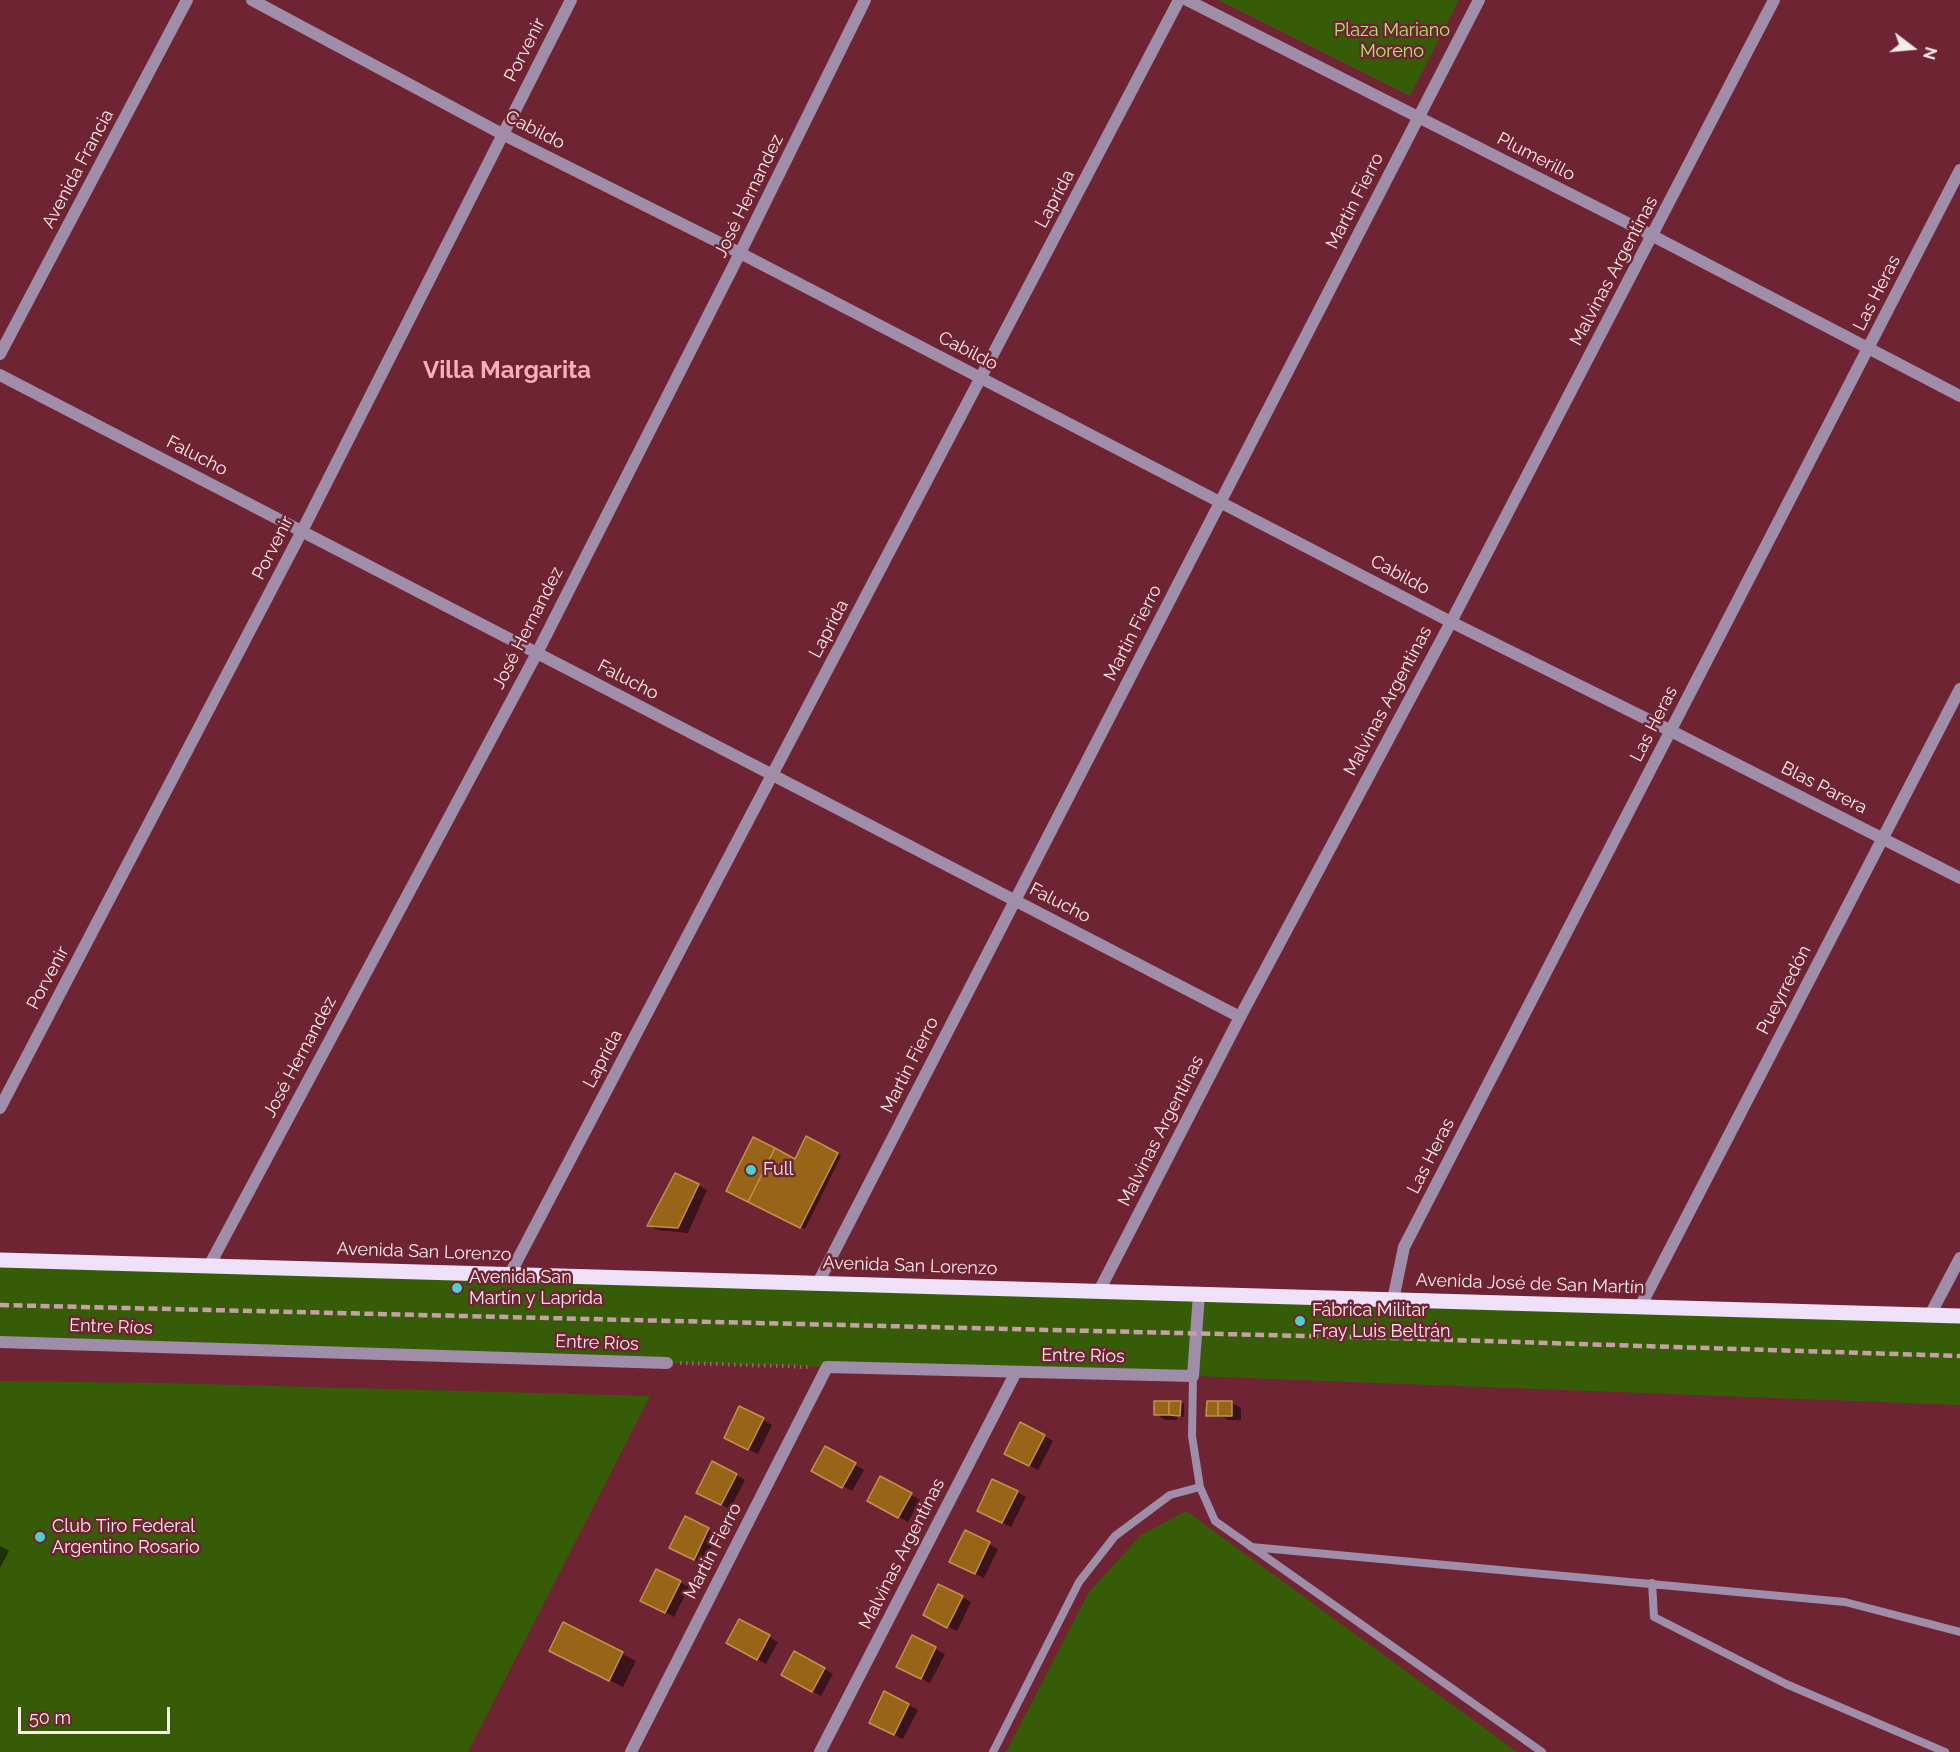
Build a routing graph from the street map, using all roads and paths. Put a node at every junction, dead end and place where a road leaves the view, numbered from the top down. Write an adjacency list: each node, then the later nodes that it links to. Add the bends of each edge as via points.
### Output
1 (187, 0): 15 (street, Avenida Francia)
2 (252, 0): 10 (street, Cabildo)
3 (571, 0): 10 (street, Porvenir)
4 (865, 0): 13 (street, José Hernandez)
5 (1179, 0): 17 (street, Laprida)
6 (1186, 0): 9 (street, Plumerillo)
7 (1479, 0): 9 (street, Martin Fierro)
8 (1774, 0): 12 (street, Malvinas Argentinas)
9 (1419, 118): 12 (street, Plumerillo); 19 (street, Martin Fierro)
10 (502, 134): 13 (street, Cabildo); 20 (street, Porvenir)
11 (1960, 170): 14 (street, Las Heras)
12 (1653, 236): 14 (street, Plumerillo); 21 (street, Malvinas Argentinas)
13 (740, 254): 17 (street, Cabildo); 22 (street, José Hernandez)
14 (1868, 348): 18 (street, Plumerillo); 24 (street, Las Heras)
15 (0, 354)
16 (0, 375): 20 (street, Falucho)
17 (981, 378): 19 (street, Cabildo); 25 (street, Laprida)
18 (1960, 396)
19 (1221, 501): 21 (street, Cabildo); 28 (street, Martin Fierro)
20 (302, 531): 22 (street, Falucho); 30 (street, Porvenir)
21 (1450, 622): 24 (street, Cabildo); 29 (street, Malvinas Argentinas)
22 (537, 653): 25 (street, Falucho); 33 (street, José Hernandez)
23 (1960, 689): 26 (street, Pueyrredón)
24 (1671, 731): 26 (street, Blas Parera); 38 (street, Las Heras, via 1404,1247)
25 (772, 775): 28 (street, Falucho); 34 (street, Laprida)
26 (1883, 838): 27 (street, Blas Parera); 39 (street, Pueyrredón)
27 (1960, 878)
28 (1016, 901): 29 (street, Falucho); 35 (street, Martin Fierro)
29 (1240, 1017): 36 (street, Malvinas Argentinas)
30 (0, 1108)
31 (1960, 1258): 40 (street)
32 (0, 1260): 33 (main road, Avenida San Lorenzo)
33 (209, 1266): 34 (main road, Avenida San Lorenzo)
34 (510, 1274): 35 (main road, Avenida San Lorenzo)
35 (818, 1283): 36 (main road, Avenida San Lorenzo)
36 (1099, 1291): 37 (main road, Avenida José de San Martín)
37 (1199, 1294): 38 (main road, Avenida José de San Martín); 46 (street)
38 (1393, 1300): 39 (main road, Avenida José de San Martín)
39 (1640, 1307): 40 (main road, Avenida José de San Martín)
40 (1930, 1315): 41 (main road, Avenida José de San Martín)
41 (1960, 1316)
42 (0, 1342): 43 (street, Entre Ríos)
43 (667, 1363): 44 (path)
44 (827, 1367): 45 (street, Entre Ríos); 51 (street, Martin Fierro)
45 (1016, 1372): 46 (street, Entre Ríos); 52 (street, Malvinas Argentinas)
46 (1193, 1376): 47 (lane, via 1192,1436)
47 (1200, 1487): 48 (lane, via 1215,1521); 53 (lane, via 1170,1495 1115,1536 1079,1582)
48 (1251, 1547): 49 (lane); 54 (lane)
49 (1652, 1583): 50 (lane, via 1845,1602); 55 (lane, via 1654,1617 1786,1684)
50 (1960, 1632)
51 (631, 1752)
52 (820, 1752)
53 (993, 1752)
54 (1542, 1752)
55 (1945, 1752)

